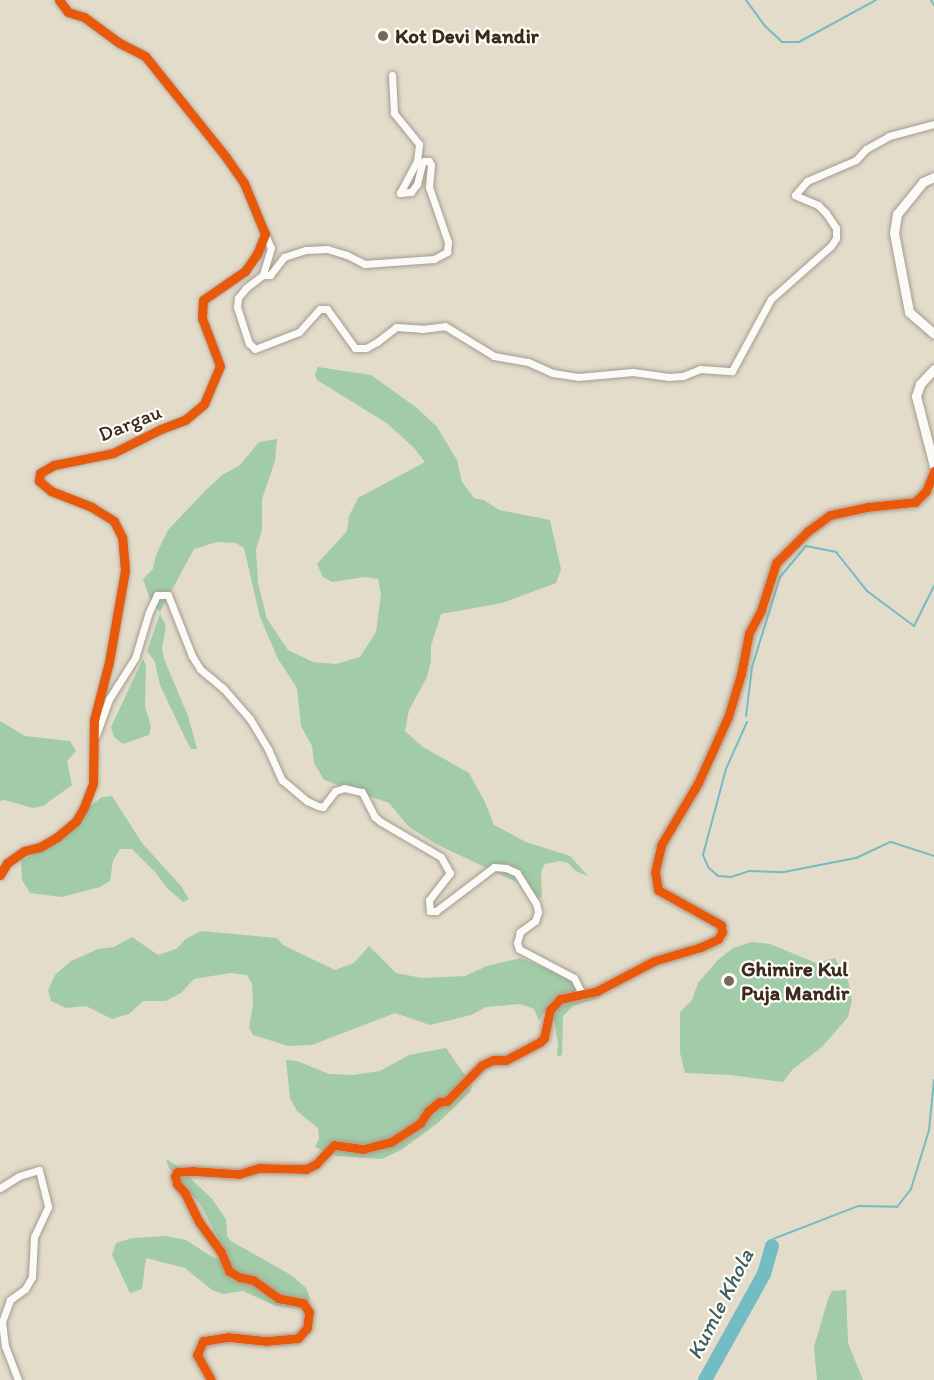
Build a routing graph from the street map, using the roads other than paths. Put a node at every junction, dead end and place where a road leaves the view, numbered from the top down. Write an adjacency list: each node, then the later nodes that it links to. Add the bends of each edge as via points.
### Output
1 (59, 0): 5 (street, via 68,12 84,17 145,56 244,183)
2 (392, 75): 6 (street, via 394,113 419,144 417,161 400,193 411,192 422,164 429,161 429,187 448,242 447,252 434,259 365,264 327,249 306,250 284,257 270,275)
3 (934, 124): 6 (street, via 889,136 866,149 856,160 807,181 795,195 826,213 836,228 836,238 771,298 732,371 700,369 669,377 633,372 561,374 528,362 494,356 445,326 396,327 366,348 355,348 327,309 320,309 299,332 255,349 243,331 238,298)
4 (934, 177): 7 (street, via 923,182 897,213 894,233 909,312)
5 (265, 234): 6 (street, via 271,248); 11 (street, Dargau, via 245,271 203,300 202,318 220,366 204,404 185,420 113,453 54,465 40,473 39,481 51,491 92,507 114,522 122,537 124,570 109,662 94,720)
6 (263, 275)
7 (934, 334)
8 (934, 369): 9 (street, via 920,384 916,396)
9 (934, 466)
10 (934, 471): 13 (street, via 926,491 915,502 830,515 776,563 749,633 728,717 698,783 660,845 655,872 658,890 721,925 718,939 654,961 597,991)
11 (93, 743): 12 (street, Dargau, via 93,783 75,820 48,842 7,863); 13 (street, via 109,699 135,658 157,595 168,595 200,669 250,719 282,780 307,801 323,807 335,791 344,788 362,792 381,822 441,857 450,873 429,900 430,911 436,911 494,867 517,873 538,912 535,921 520,932 519,950 574,978)
12 (0, 875)
13 (582, 994): 16 (street, via 567,996 554,1004 540,1042 506,1060 482,1065 447,1101 439,1102 410,1132 391,1142 363,1149 334,1145 306,1169 258,1168 239,1174 177,1172 177,1184 229,1271 239,1278 253,1280 278,1298 303,1303 309,1312 307,1328 298,1338 266,1341 228,1337 203,1341 197,1355)
14 (0, 1188): 15 (street, via 39,1170 48,1207 34,1237 32,1277 25,1290 10,1300 2,1322 4,1346)
15 (18, 1380)
16 (211, 1380)

